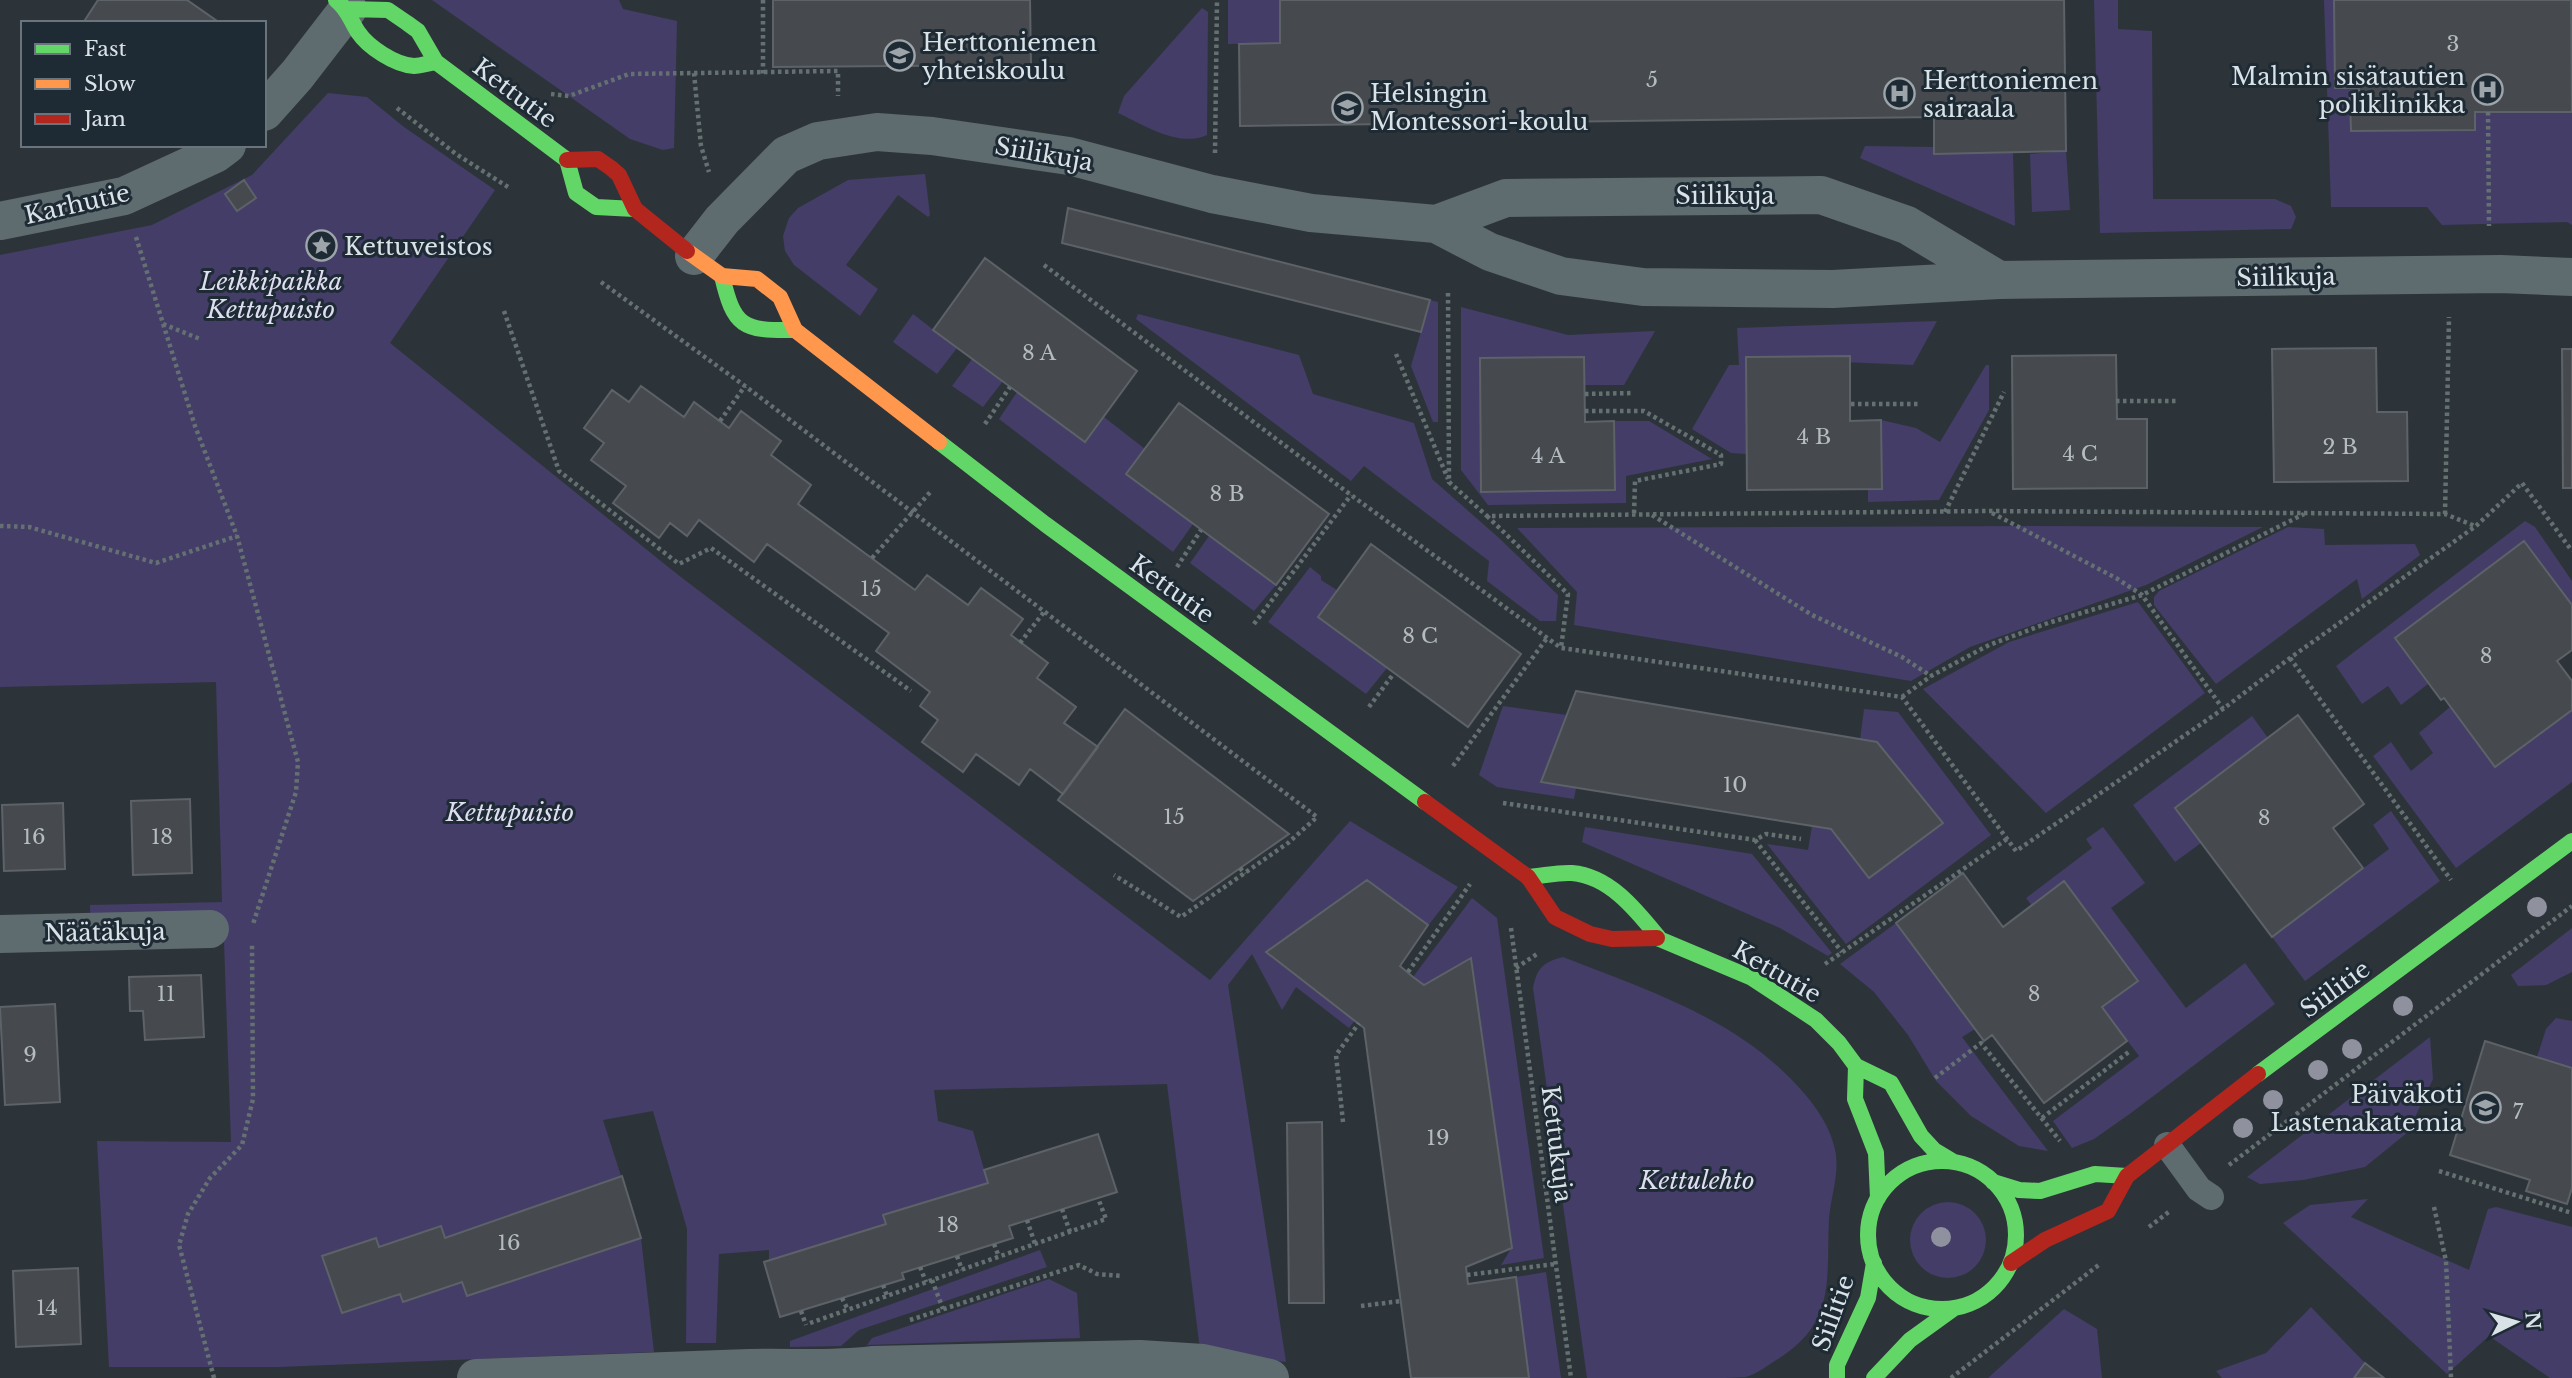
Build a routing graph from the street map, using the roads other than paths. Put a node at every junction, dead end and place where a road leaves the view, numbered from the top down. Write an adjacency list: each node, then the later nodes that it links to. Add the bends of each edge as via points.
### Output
1 (342, 4): 2 (street, Kettutie, via 388,9 418,30); 2 (street, Kettutie, via 361,36 397,61 414,66); 3 (street, via 297,75)
2 (436, 62): 5 (street, Kettutie)
3 (266, 110)
4 (224, 147): 7 (street, Karhutie, via 124,196)
5 (567, 160): 6 (street, Kettutie, via 598,159 611,168 620,175); 6 (street, Kettutie, via 576,193 596,207)
6 (635, 209): 9 (street, Kettutie)
7 (0, 221)
8 (1436, 224): 9 (street, Siilikuja, via 1311,214 1212,194 1069,156 877,132 818,141 786,155 729,213); 11 (street, Siilikuja, via 1490,252 1561,276 1643,287 1833,289); 11 (street, Siilikuja, via 1506,198 1821,195 1907,225)
9 (708, 266): 12 (street, Kettutie, via 757,279 780,297); 12 (street, via 732,313 748,325)
10 (2572, 277): 11 (street, Siilikuja)
11 (1999, 279)
12 (795, 330): 14 (street, Kettutie, via 1045,524)
13 (2572, 841): 19 (street, Siilitie)
14 (1528, 877): 17 (street, Kettutie, via 1577,874 1591,879 1632,906); 17 (street, Kettutie, via 1555,917 1590,934 1612,939)
15 (210, 929): 16 (street, Näätäkuja)
16 (0, 934)
17 (1659, 938): 18 (street, Kettutie, via 1752,978 1816,1020)
18 (1856, 1066): 20 (street, Kettutie, via 1891,1083 1921,1136); 23 (street, via 1855,1100 1876,1153)
19 (2167, 1144): 21 (street, Siilitie); 24 (lane, via 2199,1189)
20 (1954, 1162): 22 (street); 23 (street, via 1911,1168)
21 (2127, 1176): 22 (street, via 2095,1174 2040,1191); 26 (street, Siilitie, via 2108,1211 2045,1240)
22 (1993, 1182): 26 (street, via 2007,1199 2015,1220)
23 (1878, 1198): 25 (street, via 1868,1242)
24 (2211, 1198)
25 (1874, 1263): 27 (street, via 1885,1283 1902,1297 1926,1307); 31 (street, Siilitie, via 1868,1298 1837,1365)
26 (2011, 1264): 27 (street, via 1986,1295)
27 (1953, 1309): 32 (street, via 1922,1327)
28 (576, 1376): 29 (street); 30 (street, via 1140,1359 1203,1363)
29 (475, 1378)
30 (1270, 1378)
31 (1837, 1378)
32 (1874, 1378)

